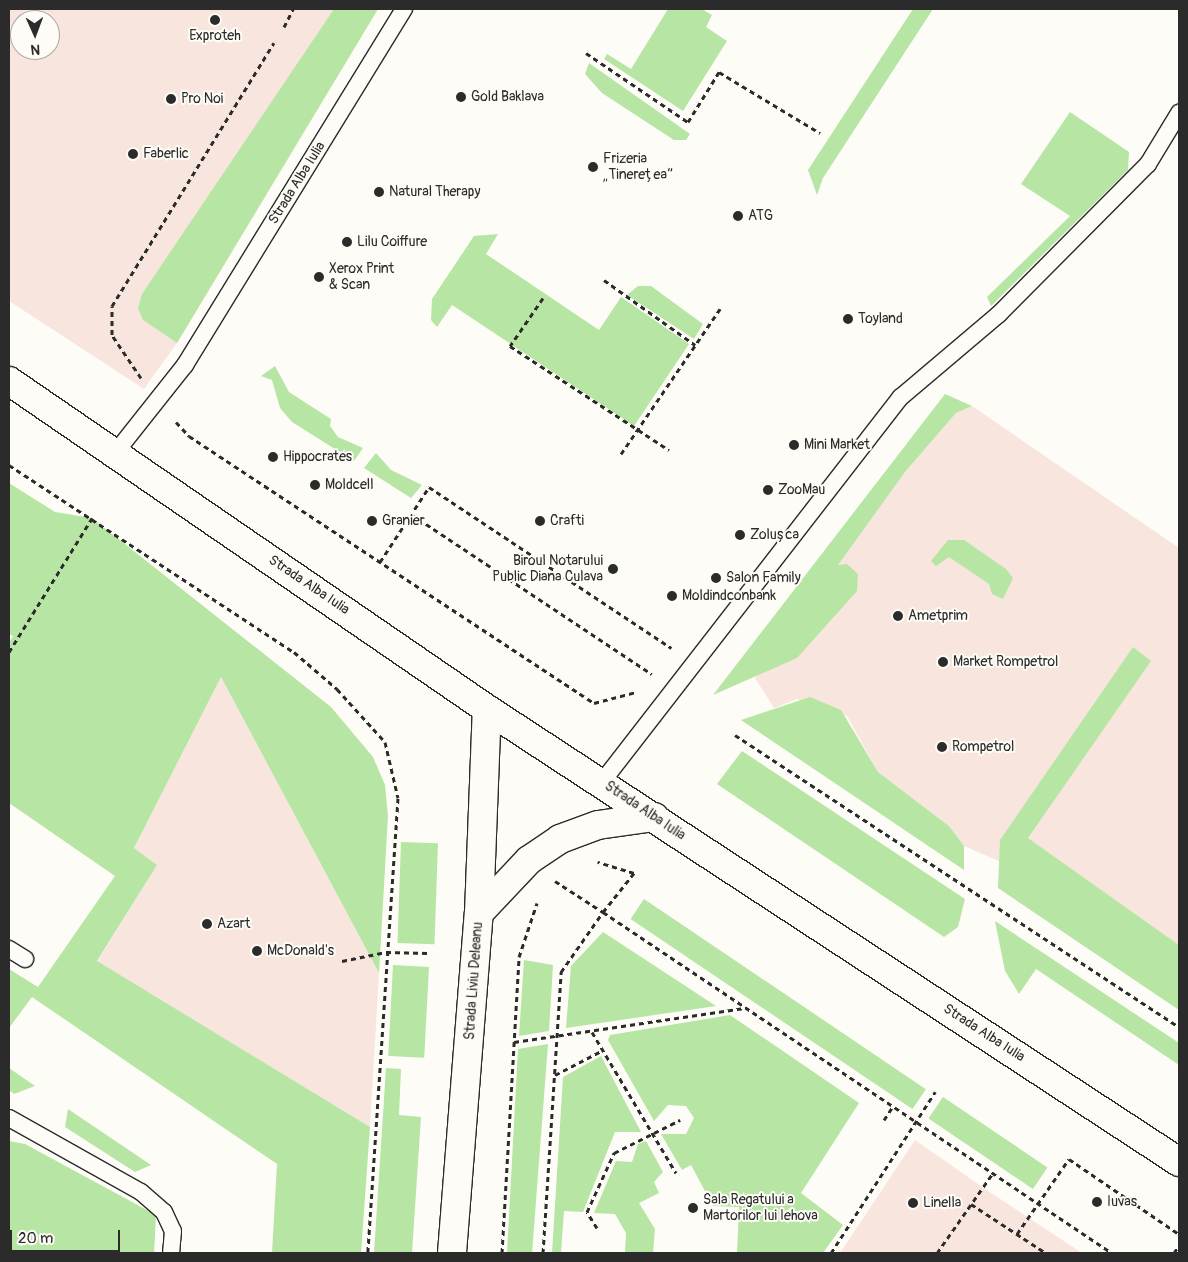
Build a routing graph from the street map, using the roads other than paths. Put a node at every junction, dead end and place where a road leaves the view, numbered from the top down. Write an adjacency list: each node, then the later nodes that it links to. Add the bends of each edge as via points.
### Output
1 (404, 9): 4 (lane, Strada Alba Iulia, via 185,365)
2 (1179, 113): 6 (lane, via 1148,164 999,314 901,397)
3 (9, 381): 4 (main road, Strada Alba Iulia)
4 (116, 452): 5 (main road, Strada Alba Iulia)
5 (487, 709): 6 (main road, Strada Alba Iulia); 8 (main road, Strada Liviu Deleanu)
6 (602, 782): 7 (main road, Strada Alba Iulia)
7 (654, 817): 8 (main road, via 598,825 560,839 529,860); 12 (main road, Strada Alba Iulia)
8 (479, 913): 14 (main road, Strada Liviu Deleanu)
9 (9, 948): 10 (lane)
10 (25, 959)
11 (9, 1118): 13 (lane, via 141,1192 164,1212 173,1231)
12 (1179, 1162)
13 (171, 1253)
14 (452, 1253)

